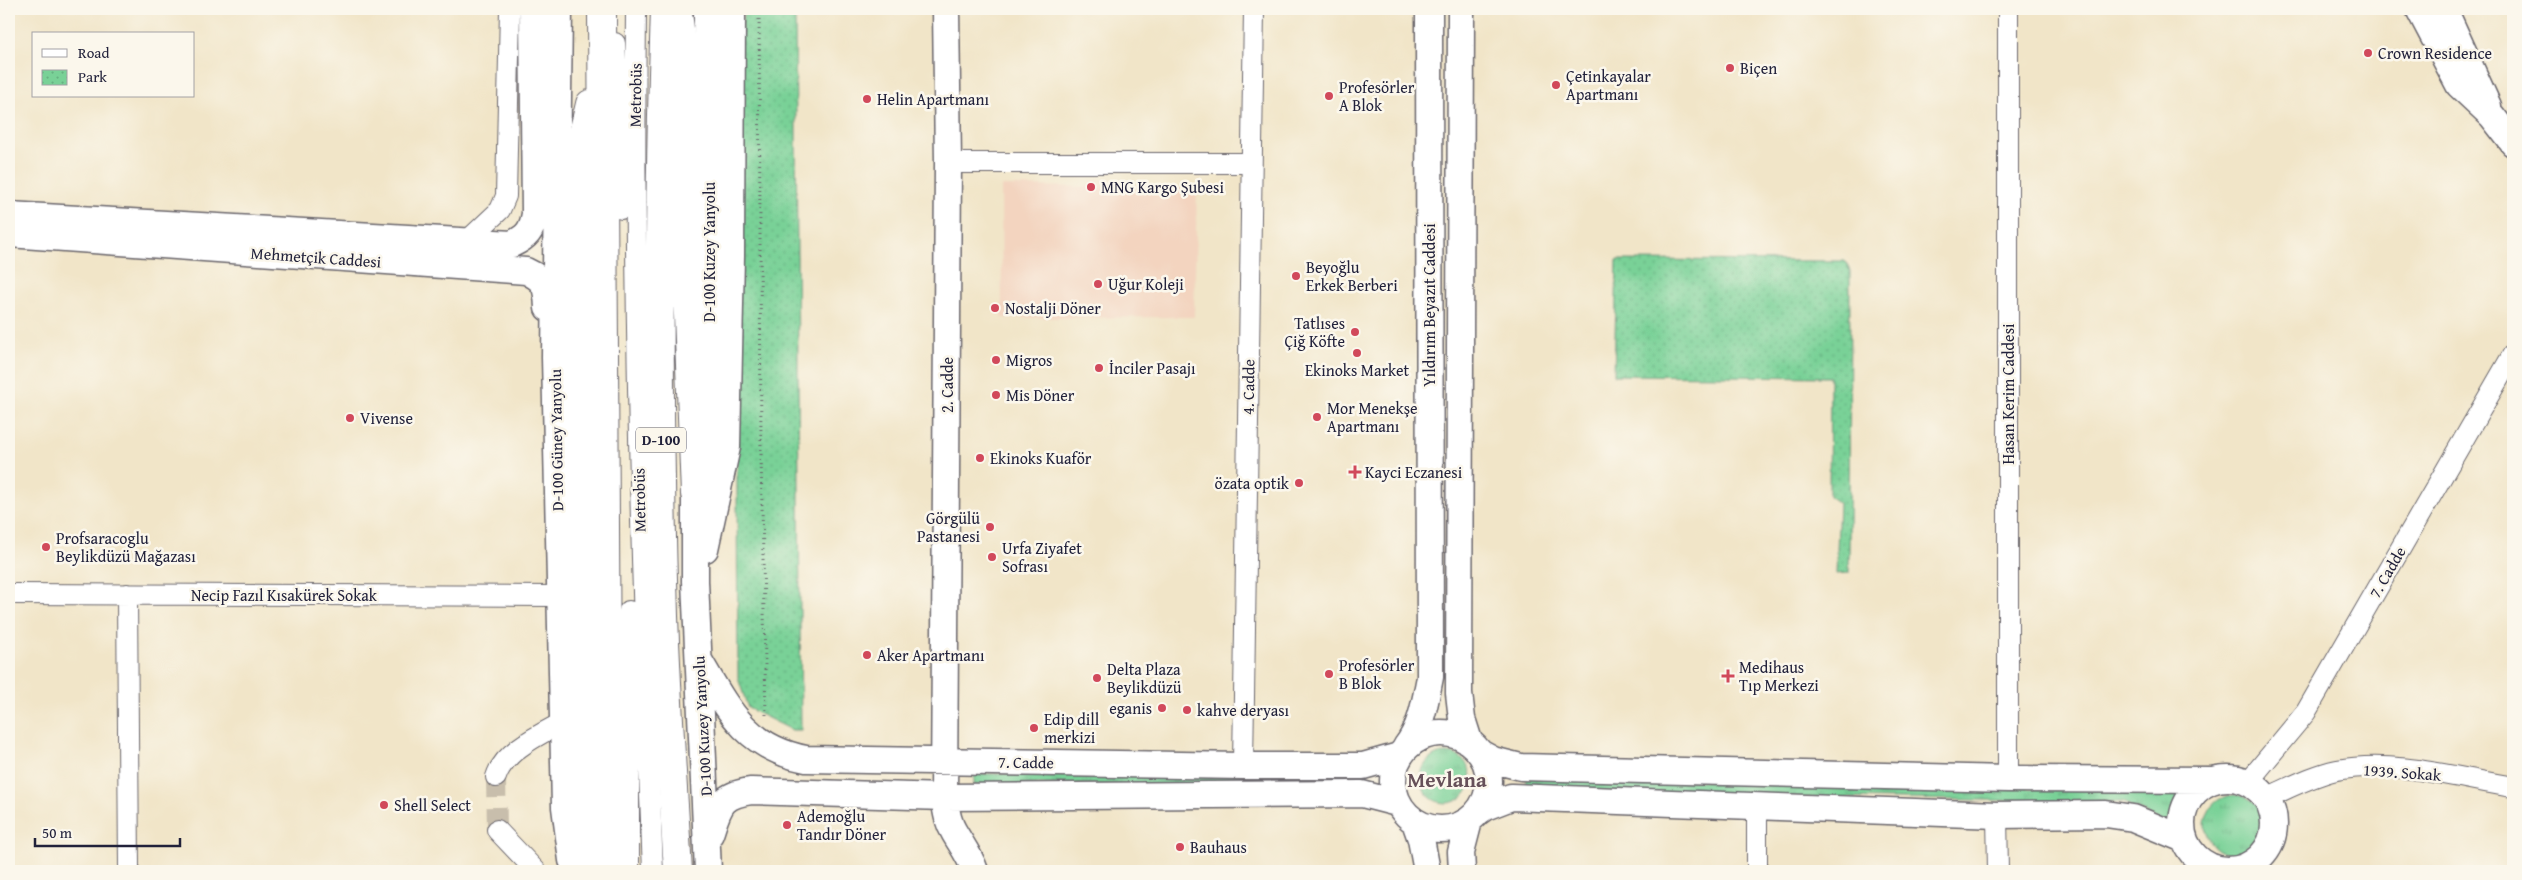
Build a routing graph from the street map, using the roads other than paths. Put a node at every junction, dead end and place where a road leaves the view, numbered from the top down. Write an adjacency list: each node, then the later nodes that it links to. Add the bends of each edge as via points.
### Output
1 (510, 9): 25 (street, via 506,196)
2 (533, 9): 25 (main road, Mehmetçik Caddesi, via 533,229 525,238 512,244)
3 (559, 9): 27 (main road, D-100 Güney Yanyolu)
4 (602, 9): 18 (highway)
5 (614, 9): 59 (street, Metrobüs, via 623,243 629,582)
6 (636, 9): 60 (street, Metrobüs, via 637,418)
7 (665, 9): 61 (highway, D-100, via 659,369 664,617)
8 (677, 9): 28 (highway, via 683,53)
9 (708, 9): 28 (main road, D-100 Kuzey Yanyolu, via 708,374)
10 (732, 9): 29 (main road, via 727,447 710,532)
11 (946, 9): 21 (main road, 2. Cadde)
12 (1254, 9): 22 (street, 4. Cadde)
13 (1429, 9): 36 (main road, Yıldırım Beyazıt Caddesi, via 1430,677 1420,722)
14 (1461, 9): 35 (main road, Yıldırım Beyazıt Caddesi, via 1459,693 1462,719)
15 (2008, 9): 40 (street, Hasan Kerim Caddesi)
16 (2419, 9): 19 (main road, via 2459,85)
17 (2444, 9): 19 (main road)
18 (602, 78): 57 (highway, via 589,106 581,166); 58 (highway)
19 (2492, 116): 20 (main road)
20 (2513, 143)
21 (948, 163): 22 (street); 37 (main road, 2. Cadde)
22 (1251, 164): 38 (street, 4. Cadde)
23 (9, 215): 25 (main road, Mehmetçik Caddesi)
24 (9, 234): 27 (main road, Mehmetçik Caddesi, via 526,271 540,278 547,290 550,344)
25 (477, 242)
26 (2513, 354): 43 (street, 7. Cadde, via 2306,712)
27 (555, 357): 32 (main road, D-100 Güney Yanyolu)
28 (695, 494): 29 (main road, D-100 Kuzey Yanyolu)
29 (695, 581): 33 (main road, D-100 Kuzey Yanyolu)
30 (9, 594): 31 (street, Necip Fazıl Kısakürek Sokak)
31 (127, 594): 32 (street, Necip Fazıl Kısakürek Sokak); 54 (street)
32 (560, 596): 34 (main road, D-100 Güney Yanyolu)
33 (699, 659): 37 (main road, 7. Cadde, via 744,727 758,740 784,754 806,758); 51 (main road, D-100 Kuzey Yanyolu)
34 (562, 723): 39 (street, via 534,738 511,756 499,766); 56 (main road, D-100 Güney Yanyolu, via 564,807)
35 (1475, 747): 36 (main road, via 1443,732 1417,738); 40 (main road, via 1493,760 1521,767); 48 (main road, via 1488,768 1490,783 1486,799)
36 (1402, 752): 38 (main road, 7. Cadde, via 1363,766); 45 (main road, via 1392,780)
37 (946, 761): 38 (main road, 7. Cadde); 44 (main road, 2. Cadde)
38 (1244, 766)
39 (496, 777)
40 (2008, 779): 41 (main road)
41 (2212, 780): 43 (main road, via 2227,778); 53 (main road, via 2200,787 2186,804 2181,825)
42 (2513, 787): 43 (street, 1939. Sokak, via 2424,771 2378,767 2338,770)
43 (2257, 790): 52 (main road, via 2274,821)
44 (944, 797): 45 (main road, via 1362,794); 51 (main road, via 737,793 726,798 718,808); 63 (main road, via 953,831 969,853)
45 (1398, 803): 49 (main road, via 1404,814)
46 (1756, 804): 47 (main road); 48 (main road, via 1511,797 1486,807); 66 (street)
47 (1997, 815): 53 (main road, via 2115,815 2132,818); 67 (street)
48 (1474, 817): 49 (main road, via 1454,828 1441,830); 65 (main road, via 1461,852)
49 (1415, 822): 64 (main road)
50 (497, 830): 55 (street)
51 (707, 842): 62 (main road, D-100 Kuzey Yanyolu)
52 (2269, 845): 53 (main road, via 2247,866 2232,870 2216,869); 68 (main road)
53 (2190, 854)
54 (129, 871)
55 (536, 871)
56 (574, 871)
57 (579, 871)
58 (607, 871)
59 (629, 871)
60 (653, 871)
61 (678, 871)
62 (708, 871)
63 (975, 871)
64 (1428, 871)
65 (1462, 871)
66 (1757, 871)
67 (1998, 871)
68 (2259, 871)

